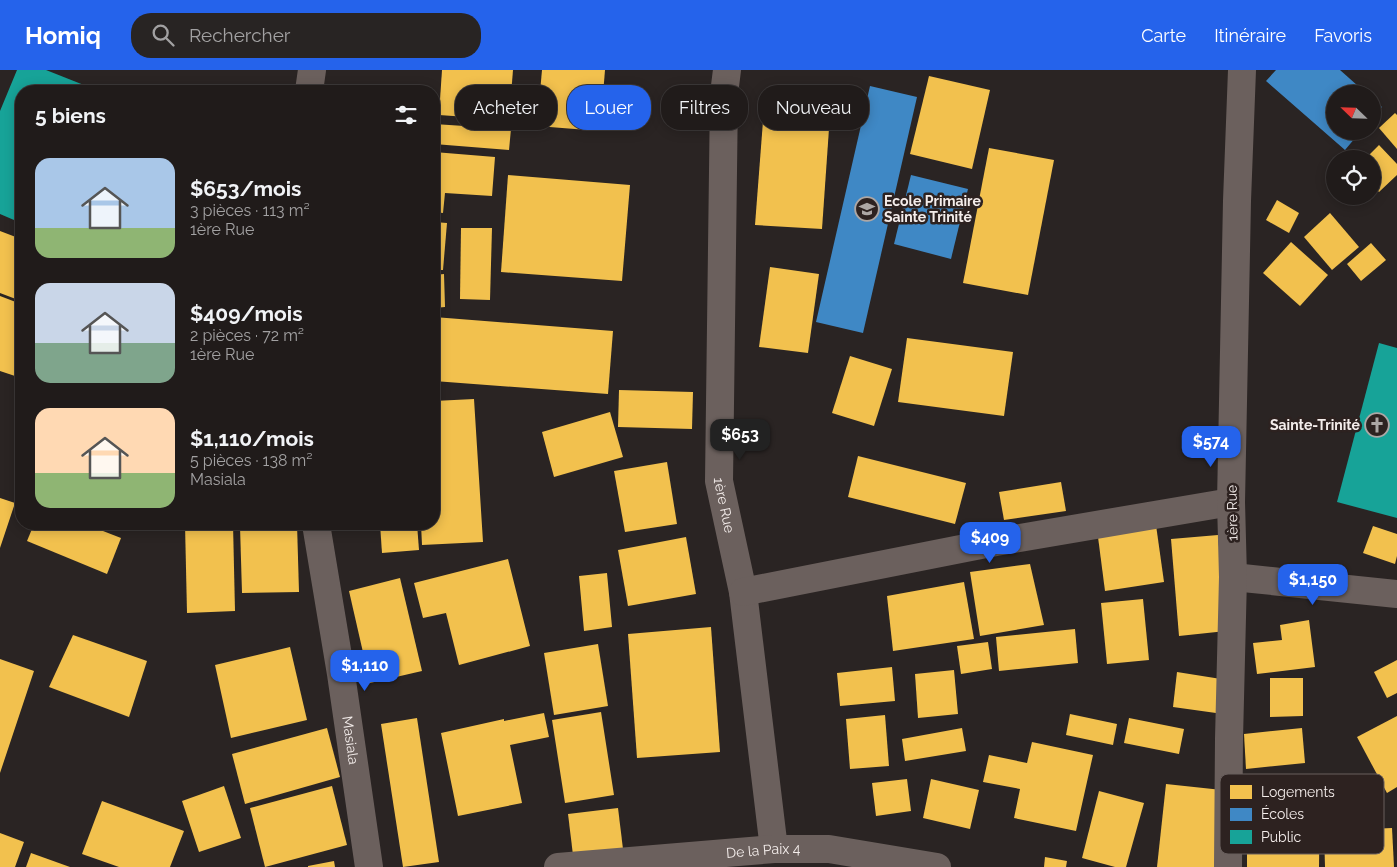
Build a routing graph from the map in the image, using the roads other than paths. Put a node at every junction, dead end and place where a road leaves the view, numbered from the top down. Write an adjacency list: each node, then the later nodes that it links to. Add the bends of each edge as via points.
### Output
1 (312, 70): 4 (street)
2 (727, 70): 8 (street, 1ère Rue, via 724,94 719,481)
3 (1242, 70): 5 (street, 1ère Rue)
4 (310, 85)
5 (1231, 502): 7 (street, 1ère Rue); 8 (street, via 996,542)
6 (317, 530): 13 (street, Masiala)
7 (1234, 577): 9 (street); 10 (street, 1ère Rue)
8 (743, 592): 11 (street, 1ère Rue)
9 (1397, 594)
10 (1229, 774)
11 (774, 849): 14 (street, De la Paix 4); 15 (street, De la Paix 4, via 829,849)
12 (1228, 854): 16 (street, 1ère Rue)
13 (369, 867)
14 (558, 867)
15 (937, 867)
16 (1228, 867)

